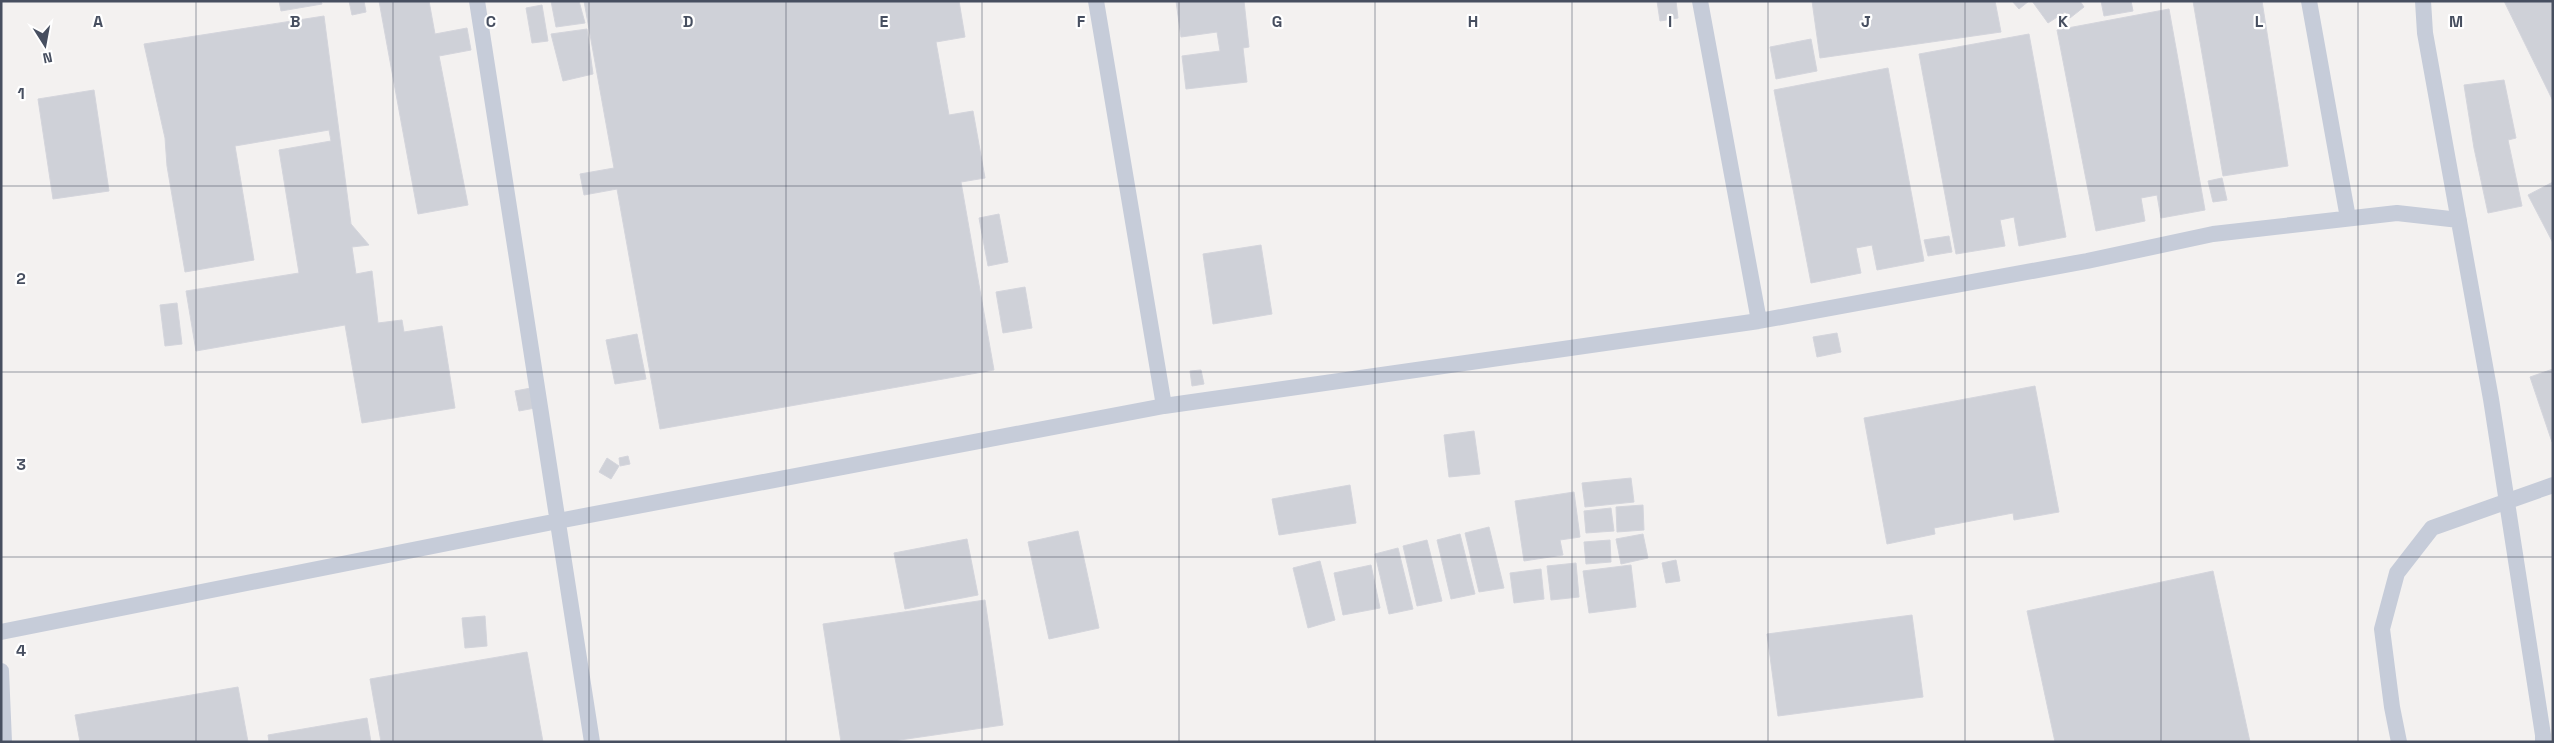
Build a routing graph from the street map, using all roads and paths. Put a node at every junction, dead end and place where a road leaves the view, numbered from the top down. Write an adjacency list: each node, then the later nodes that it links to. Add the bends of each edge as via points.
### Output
1 (476, 1): 12 (lane)
2 (1096, 1): 9 (lane)
3 (1700, 1): 8 (lane)
4 (2309, 1): 6 (lane)
5 (2423, 1): 7 (lane, via 2425,33)
6 (2348, 218): 7 (lane, via 2397,212); 8 (lane, via 2212,234 2087,261)
7 (2459, 220): 11 (lane)
8 (1759, 321): 9 (lane)
9 (1164, 406): 12 (lane)
10 (2553, 485): 11 (lane)
11 (2507, 500): 17 (lane, via 2432,528 2397,573 2382,629); 18 (lane, via 2544,735)
12 (558, 521): 13 (lane); 16 (lane)
13 (1, 632)
14 (1, 671): 15 (lane)
15 (4, 742)
16 (592, 742)
17 (2399, 742)
18 (2542, 742)

